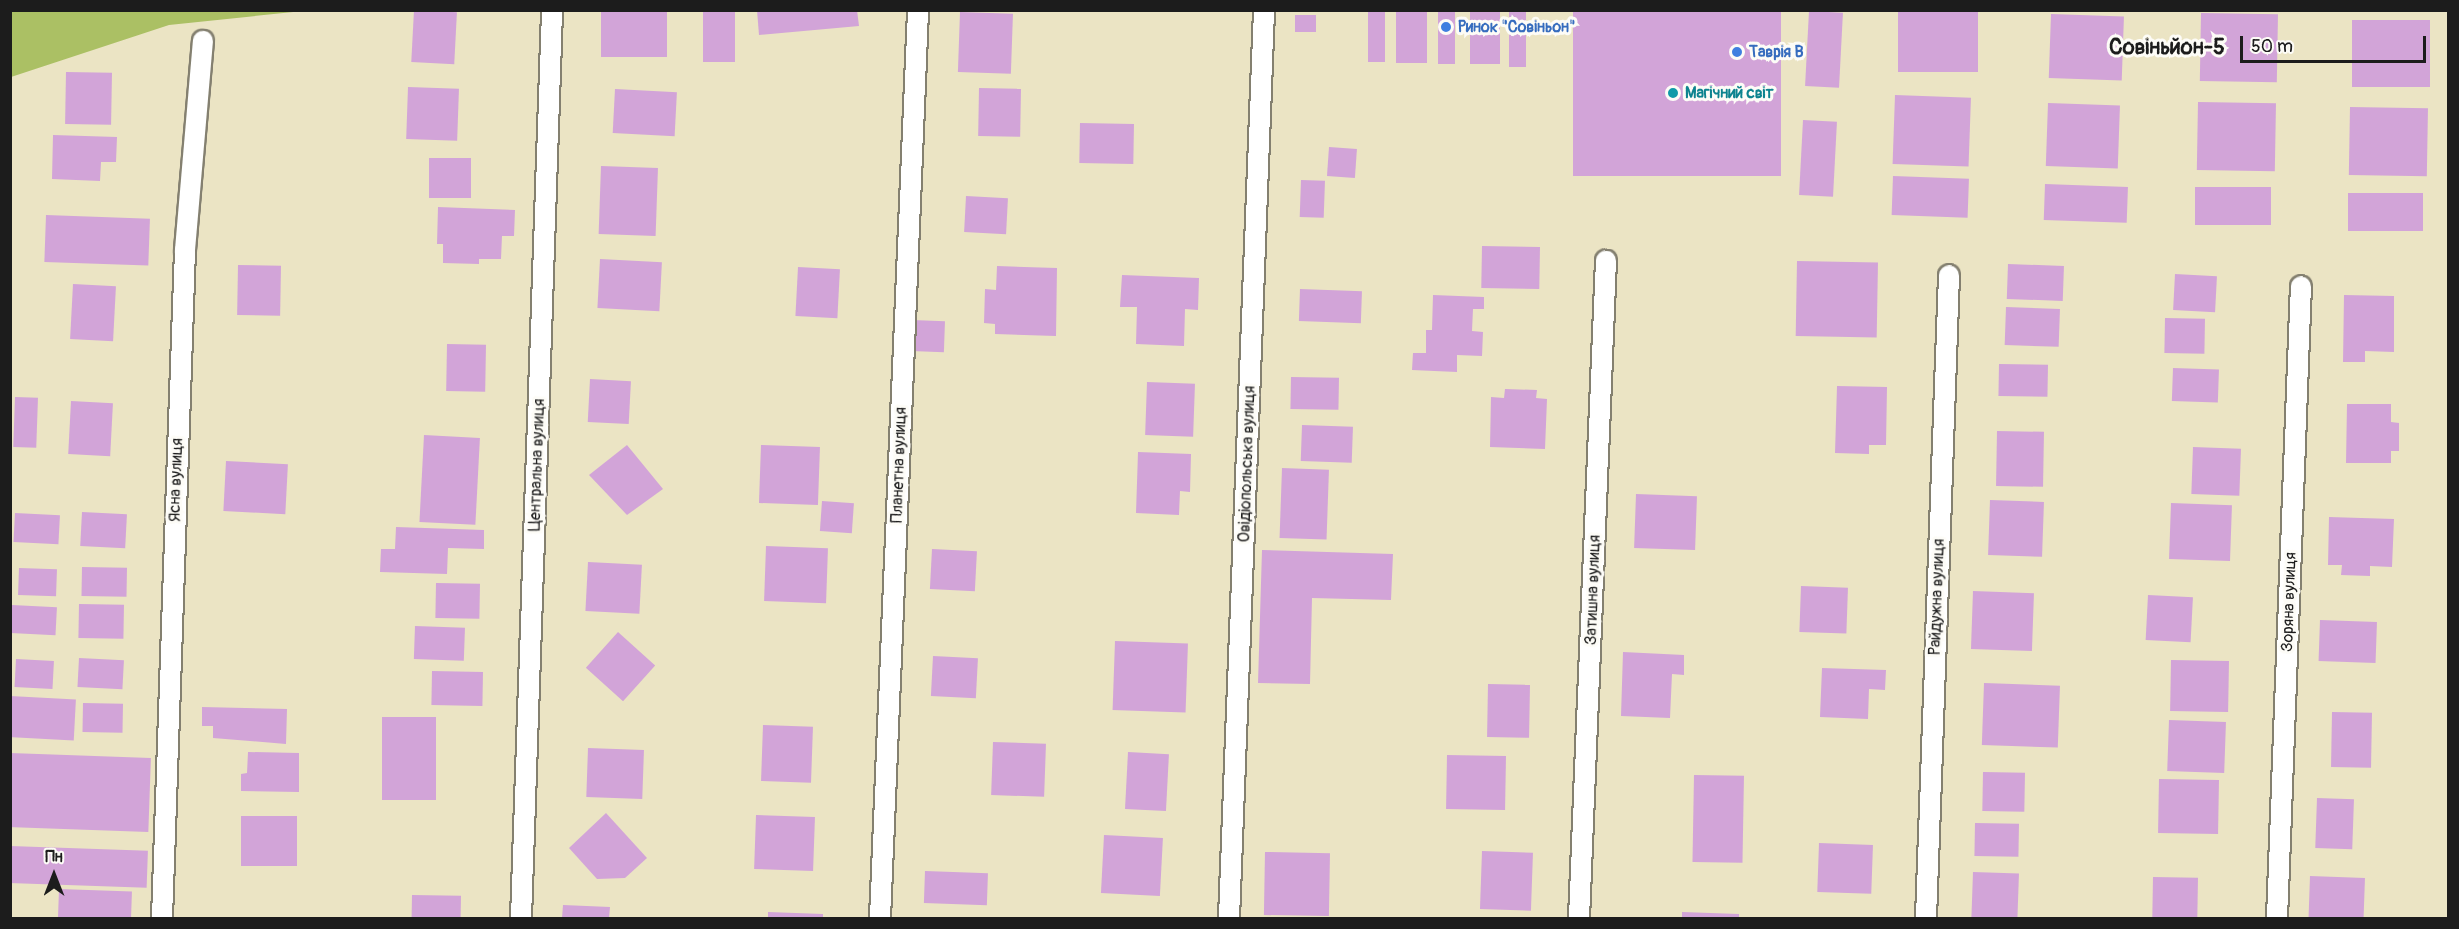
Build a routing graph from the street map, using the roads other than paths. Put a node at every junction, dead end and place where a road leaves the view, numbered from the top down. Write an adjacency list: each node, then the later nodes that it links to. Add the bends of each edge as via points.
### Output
1 (918, 10): 10 (street, Планетна вулиця)
2 (1264, 10): 11 (street, Овідіопольська вулиця)
3 (552, 12): 9 (street, Центральна вулиця)
4 (203, 41): 8 (street, Ясна вулиця, via 185,250)
5 (1606, 261): 12 (street, Затишна вулиця)
6 (1949, 275): 13 (street, Райдужна вулиця)
7 (2301, 286): 14 (street, Зоряна вулиця)
8 (162, 918)
9 (521, 918)
10 (880, 918)
11 (1229, 918)
12 (1579, 918)
13 (1926, 918)
14 (2277, 918)

